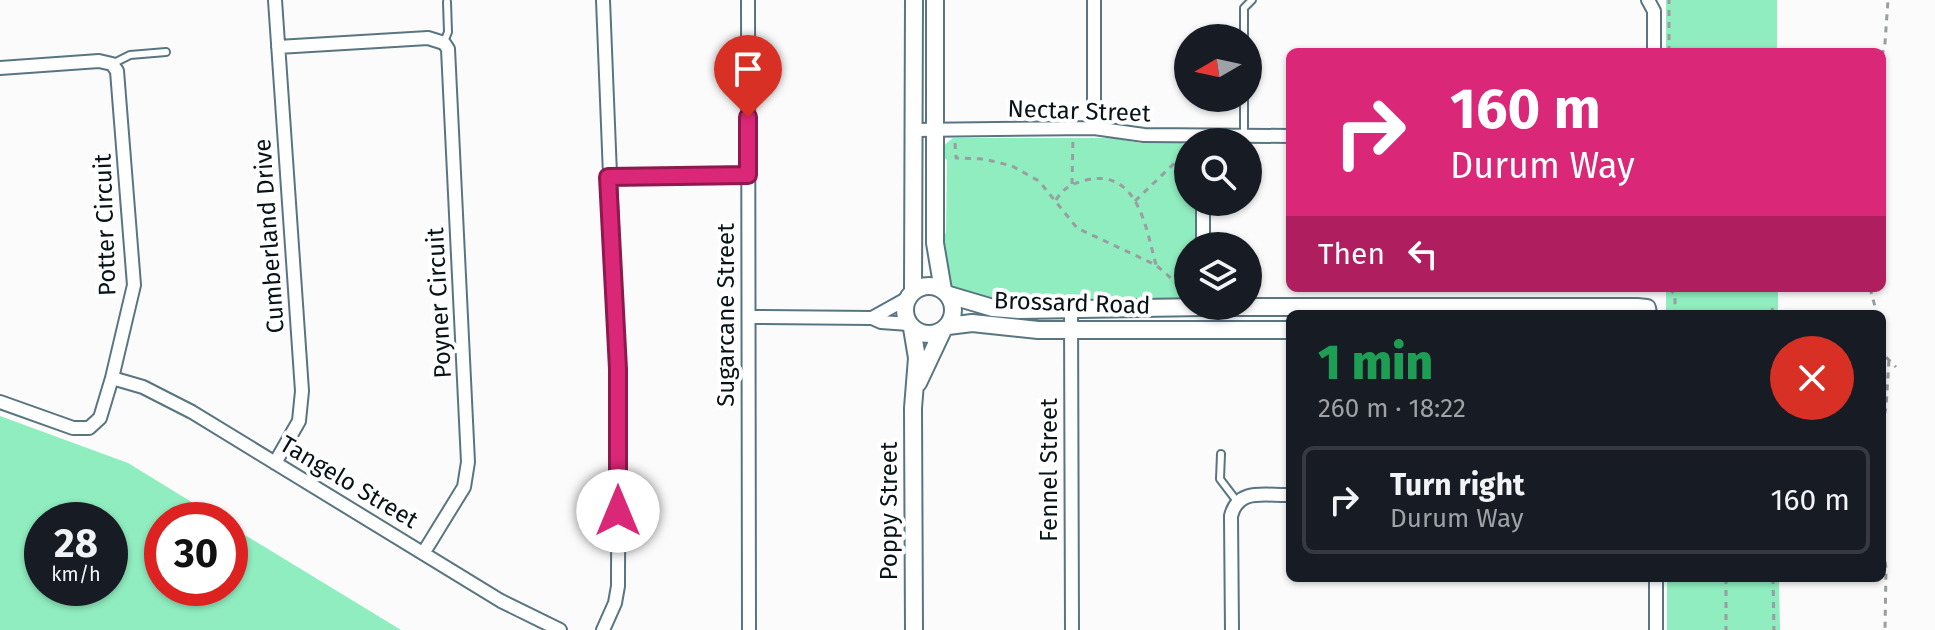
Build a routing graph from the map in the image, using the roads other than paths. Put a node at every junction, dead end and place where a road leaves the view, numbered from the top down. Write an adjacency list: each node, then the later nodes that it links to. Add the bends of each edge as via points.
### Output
1 (275, 0): 12 (street, Cumberland Drive)
2 (603, 0): 24 (street)
3 (748, 0): 23 (street, Sugarcane Street)
4 (914, 0): 18 (street)
5 (935, 0): 19 (street)
6 (1094, 0): 17 (street)
7 (1252, 0): 10 (lane, via 1244,8)
8 (1648, 0): 13 (street, via 1654,11)
9 (447, 2): 11 (lane, Poyner Circuit)
10 (1244, 24)
11 (444, 43): 12 (street, via 419,38); 48 (street, Poyner Circuit, via 450,58 468,462 464,487)
12 (278, 47): 45 (street, Cumberland Drive, via 302,391 299,421)
13 (1654, 48)
14 (166, 52): 15 (lane, via 130,55)
15 (112, 64): 16 (street); 41 (street, Potter Circuit, via 119,81 134,285)
16 (0, 68)
17 (1094, 128): 19 (street, Nectar Street); 22 (street, Nectar Street)
18 (914, 130): 19 (street, Nectar Street); 26 (street)
19 (935, 130): 25 (street, via 935,243)
20 (1262, 136): 21 (street, Nectar Street)
21 (1286, 136)
22 (1174, 137)
23 (748, 175): 24 (street); 33 (street, Sugarcane Street)
24 (608, 177): 51 (street, via 618,369 618,586)
25 (946, 293): 26 (street, via 927,286); 29 (street, Brossard Road, via 993,308); 37 (street, via 954,311)
26 (910, 295): 34 (street); 36 (street, via 904,311)
27 (1174, 308): 29 (street, Brossard Road)
28 (1262, 308): 30 (street, Brossard Road)
29 (1071, 310): 38 (street, Fennel Street)
30 (1357, 310)
31 (1465, 310): 32 (street, Brossard Road)
32 (1647, 310)
33 (749, 317): 34 (street); 52 (street, Sugarcane Street)
34 (872, 318): 36 (street)
35 (1203, 320): 39 (street)
36 (910, 326): 37 (street, via 927,335); 42 (street, Poppy Street, via 917,349)
37 (945, 329): 38 (street, Brossard Road, via 972,323); 42 (street, Poppy Street)
38 (1071, 330): 39 (street, Brossard Road); 54 (street, Fennel Street)
39 (1203, 330): 40 (street, Brossard Road)
40 (1286, 330)
41 (112, 378): 43 (street, Potter Circuit, via 100,418 89,428 73,428); 45 (street, Tangelo Street, via 172,401)
42 (914, 391): 53 (street, Poppy Street)
43 (0, 402)
44 (1221, 454): 47 (lane, via 1220,479)
45 (275, 463): 48 (street, Tangelo Street)
46 (1286, 495): 47 (street)
47 (1236, 500): 55 (street, via 1231,516)
48 (424, 552): 50 (street, Tangelo Street, via 501,601)
49 (1656, 582): 56 (street)
50 (560, 630)
51 (603, 630)
52 (749, 630)
53 (914, 630)
54 (1072, 630)
55 (1232, 630)
56 (1656, 630)

